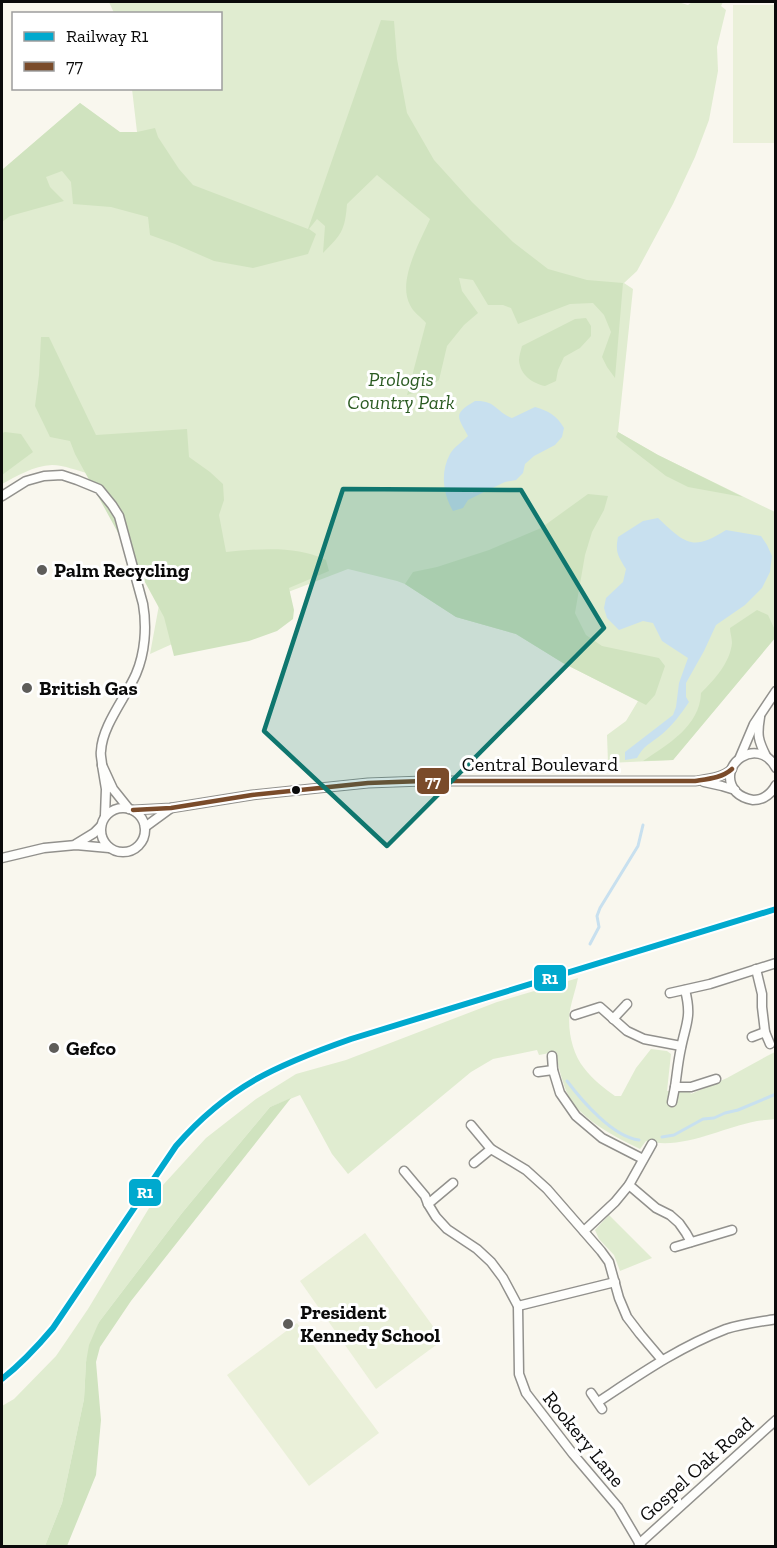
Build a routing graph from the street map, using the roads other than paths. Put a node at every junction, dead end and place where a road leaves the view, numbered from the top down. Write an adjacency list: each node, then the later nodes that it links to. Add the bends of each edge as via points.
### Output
1 (2, 496): 6 (street, via 26,481 62,475 99,489 124,528 143,604 145,640 137,673 103,737)
2 (776, 691): 3 (street)
3 (762, 711): 4 (street); 5 (street, via 758,741)
4 (740, 757): 5 (street, via 752,753); 8 (street)
5 (770, 758): 7 (street)
6 (102, 765): 13 (street, via 113,789); 14 (street)
7 (776, 768)
8 (732, 769): 9 (street, Central Boulevard, via 717,778); 11 (street)
9 (696, 781): 11 (street, Central Boulevard); 12 (street, Central Boulevard, via 368,783)
10 (776, 785): 11 (street, Central Boulevard, via 770,794 755,800)
11 (735, 790)
12 (171, 808): 13 (street, Central Boulevard); 16 (street, Central Boulevard)
13 (131, 809): 14 (street, via 115,810); 16 (street, via 142,818)
14 (105, 816): 15 (street)
15 (101, 826): 17 (street); 18 (street, via 102,837)
16 (145, 827): 18 (street, via 141,844 132,851 120,853)
17 (76, 844): 18 (street); 19 (street)
18 (110, 848)
19 (2, 858)
20 (776, 963): 21 (street)
21 (756, 969): 22 (street); 27 (street)
22 (685, 990): 23 (street); 30 (street, via 689,1013)
23 (670, 993)
24 (627, 1004): 26 (street)
25 (575, 1015): 26 (street, via 600,1007)
26 (614, 1019): 30 (street, via 644,1039)
27 (765, 1032): 28 (street); 29 (street)
28 (752, 1037)
29 (770, 1044)
30 (681, 1046): 35 (street)
31 (552, 1056): 32 (street)
32 (553, 1070): 33 (street); 40 (street, via 560,1093 576,1116 602,1138)
33 (538, 1072)
34 (716, 1079): 35 (street, via 691,1087)
35 (675, 1087): 36 (street)
36 (672, 1102)
37 (471, 1125): 39 (street)
38 (651, 1146): 40 (street)
39 (491, 1149): 41 (street); 47 (street, via 540,1182)
40 (643, 1159): 44 (street)
41 (474, 1163)
42 (404, 1171): 45 (street, Rookery Lane)
43 (453, 1183): 45 (street)
44 (629, 1185): 47 (street); 48 (street, via 679,1223)
45 (428, 1204): 51 (street, Rookery Lane, via 447,1229 491,1262)
46 (732, 1230): 48 (street)
47 (584, 1231): 50 (street, via 609,1262)
48 (691, 1242): 49 (street)
49 (675, 1247)
50 (615, 1282): 51 (street); 53 (street, via 627,1317)
51 (518, 1306): 56 (street, Rookery Lane, via 519,1374 526,1392 618,1507)
52 (776, 1319): 53 (street, via 726,1329)
53 (662, 1360): 54 (street, via 600,1406)
54 (591, 1393)
55 (776, 1420): 56 (street, Gospel Oak Road)
56 (640, 1545)

